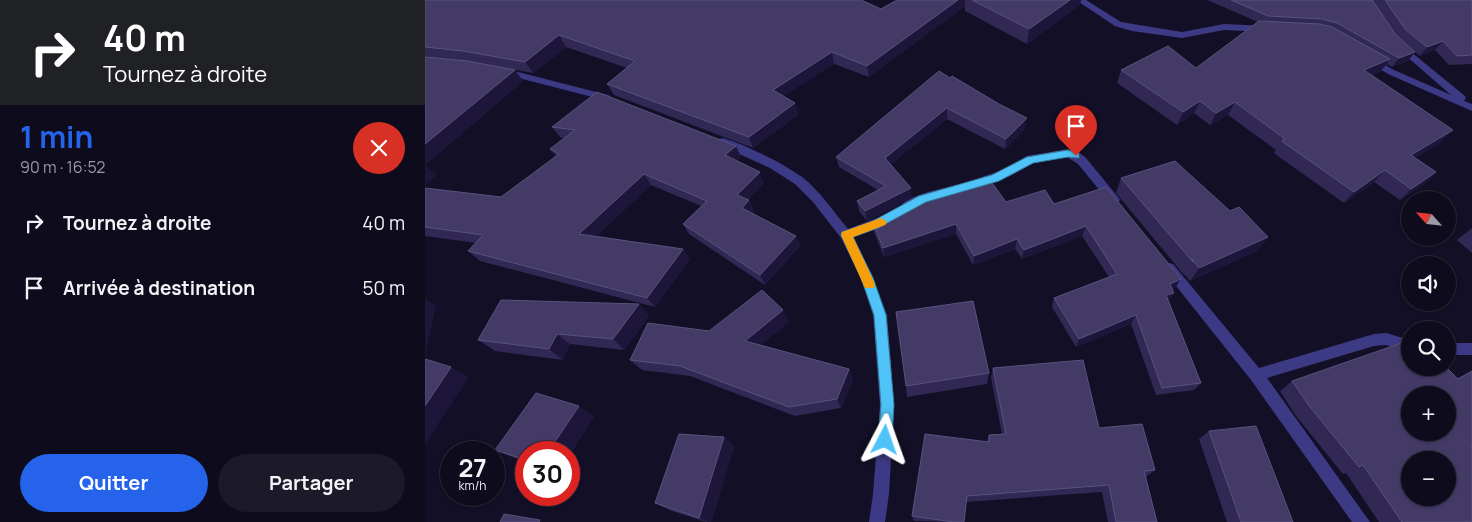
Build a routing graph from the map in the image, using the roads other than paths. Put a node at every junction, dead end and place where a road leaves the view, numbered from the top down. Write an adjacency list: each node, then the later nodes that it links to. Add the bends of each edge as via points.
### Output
1 (1080, 0): 2 (street, via 1118,24 1132,28 1182,35 1223,27)
2 (1277, 29)
3 (1394, 41): 7 (street)
4 (1360, 54): 7 (street, via 1391,72)
5 (494, 70): 6 (street)
6 (616, 101)
7 (1472, 108)
8 (714, 138): 10 (street, via 774,165 799,181)
9 (1120, 207): 10 (street, via 1083,161 1068,154 1031,159 995,178 923,199 875,225)
10 (846, 235): 16 (street, via 867,278 880,315 887,405)
11 (1163, 260): 15 (street)
12 (1401, 343): 15 (street, via 1374,340)
13 (1472, 348): 14 (street)
14 (1456, 349)
15 (1256, 375): 17 (street)
16 (877, 522)
17 (1362, 522)

